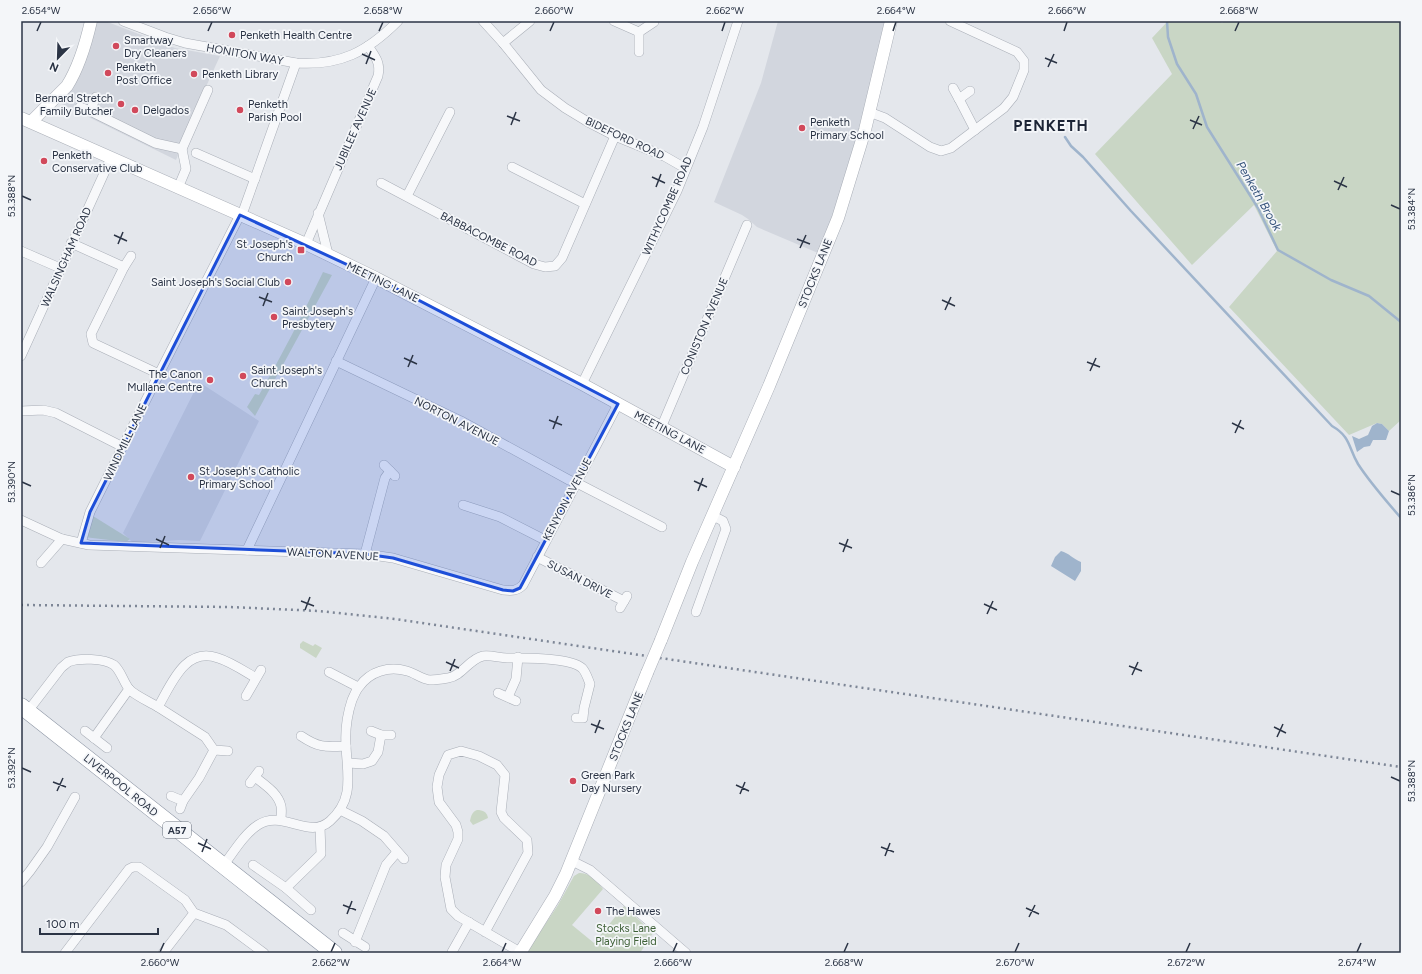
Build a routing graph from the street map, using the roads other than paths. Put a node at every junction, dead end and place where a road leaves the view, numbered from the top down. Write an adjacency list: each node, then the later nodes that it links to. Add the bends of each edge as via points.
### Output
1 (91, 21): 25 (street, via 71,80)
2 (123, 21): 15 (street, HONITON WAY, via 185,43)
3 (398, 21): 13 (street, HONITON WAY)
4 (483, 21): 12 (street, BIDEFORD ROAD)
5 (530, 21): 12 (street)
6 (614, 21): 11 (street)
7 (738, 21): 32 (street, WITHYCOMBE ROAD)
8 (891, 21): 24 (street, STOCKS LANE)
9 (950, 21): 26 (street, via 1012,48 1025,65 1023,75 1009,103)
10 (654, 22): 11 (street)
11 (639, 32): 14 (street)
12 (503, 43): 27 (street, BIDEFORD ROAD, via 541,90 565,108)
13 (368, 46): 15 (street, HONITON WAY, via 353,55 331,62); 39 (street, JUBILEE AVENUE, via 378,60 378,76)
14 (639, 52)
15 (296, 63): 33 (street, WINDMILL LANE)
16 (953, 88): 20 (street)
17 (208, 90): 28 (street, via 206,105)
18 (970, 91): 20 (street)
19 (96, 97): 22 (street)
20 (959, 99): 26 (street)
21 (80, 107): 22 (street)
22 (90, 111): 28 (street, via 155,143)
23 (450, 112): 36 (street)
24 (870, 112): 26 (street, via 885,118 940,151 951,148); 58 (street, STOCKS LANE, via 838,218)
25 (26, 120): 30 (street, MEETING LANE)
26 (975, 130)
27 (615, 136): 32 (street, BIDEFORD ROAD, via 664,156); 37 (street, BABBACOMBE ROAD)
28 (182, 149): 35 (street, via 186,169)
29 (196, 153): 33 (street)
30 (111, 158): 35 (street, MEETING LANE); 41 (street, WALSINGHAM ROAD)
31 (512, 167): 37 (street)
32 (685, 168): 53 (street, WITHYCOMBE ROAD, via 677,191)
33 (255, 179): 38 (street, WINDMILL LANE)
34 (381, 183): 36 (street, BABBACOMBE ROAD)
35 (178, 188): 38 (street, MEETING LANE)
36 (407, 196): 37 (street, BABBACOMBE ROAD, via 534,264 545,267 555,266 562,258)
37 (585, 204)
38 (242, 212): 42 (street, MEETING LANE); 52 (street, WINDMILL LANE)
39 (318, 213): 42 (street, JUBILEE AVENUE); 44 (street)
40 (747, 225): 56 (street, CONISTON AVENUE)
41 (71, 243): 46 (street); 47 (street, WALSINGHAM ROAD)
42 (306, 244): 44 (street, MEETING LANE)
43 (21, 251): 47 (street)
44 (328, 254): 48 (street, MEETING LANE)
45 (130, 256): 46 (street)
46 (124, 267): 52 (street, via 91,334 93,343)
47 (60, 268): 49 (street, WALSINGHAM ROAD)
48 (376, 278): 51 (street); 53 (street, MEETING LANE)
49 (24, 341): 50 (street, WALSINGHAM ROAD)
50 (21, 356)
51 (336, 362): 60 (street, NORTON AVENUE, via 461,421); 68 (street)
52 (158, 374): 57 (street, WINDMILL LANE)
53 (582, 384): 54 (street, MEETING LANE)
54 (618, 404): 56 (street, MEETING LANE); 60 (street, KENYON AVENUE)
55 (21, 411): 57 (street, via 50,411)
56 (661, 428): 58 (street, MEETING LANE)
57 (123, 447): 67 (street, WINDMILL LANE, via 90,512)
58 (734, 467): 62 (street, STOCKS LANE)
59 (390, 471): 69 (street, via 385,478)
60 (577, 483): 64 (street, NORTON AVENUE); 66 (street, KENYON AVENUE)
61 (464, 504): 66 (street, via 500,517)
62 (713, 516): 74 (street, via 723,521 726,529); 105 (street, STOCKS LANE, bridge, via 692,562)
63 (21, 520): 65 (street, WALTON AVENUE)
64 (662, 528)
65 (62, 539): 67 (street, WALTON AVENUE); 71 (street)
66 (545, 540): 70 (street, KENYON AVENUE)
67 (81, 543): 68 (street, WALTON AVENUE)
68 (247, 550): 69 (street, WALTON AVENUE)
69 (365, 554): 72 (street, WALTON AVENUE, via 393,558)
70 (536, 557): 72 (street, KENYON AVENUE, via 523,585); 73 (street, SUSAN DRIVE)
71 (40, 563)
72 (514, 591)
73 (624, 602)
74 (697, 615)
75 (518, 657): 79 (street, via 482,656 450,678 430,680 408,671 385,670 371,674); 81 (street, via 512,699); 85 (street, via 558,661 581,668 590,684 583,718)
76 (261, 670): 78 (street)
77 (329, 672): 79 (street)
78 (256, 678): 82 (street); 83 (street, via 218,657 192,659 183,667)
79 (358, 687): 92 (street, via 348,715)
80 (130, 690): 83 (street); 84 (street, via 113,665 89,659 78,660 61,668); 91 (street)
81 (498, 693)
82 (246, 696)
83 (158, 707): 94 (street, via 205,737)
84 (24, 708): 107 (highway, LIVERPOOL ROAD / A57)
85 (576, 718)
86 (85, 731): 91 (street)
87 (372, 731): 88 (street)
88 (381, 735): 89 (street); 96 (street, via 378,752 372,761 363,764)
89 (391, 735)
90 (301, 736): 92 (street, via 324,747)
91 (94, 738): 93 (street)
92 (346, 746): 96 (street)
93 (107, 748)
94 (214, 750): 95 (street); 98 (street, via 181,805)
95 (228, 751)
96 (348, 763): 100 (street, via 349,783)
97 (255, 777): 101 (street, via 277,797 281,806)
98 (171, 796)
99 (75, 797): 108 (street, via 47,846)
100 (340, 810): 102 (street, via 330,822); 103 (street, via 384,836)
101 (281, 820): 102 (street, via 301,826); 107 (street, via 266,821 254,828)
102 (320, 827): 109 (street, via 322,854)
103 (397, 852): 104 (street); 115 (street, via 386,865)
104 (404, 859)
105 (572, 861): 122 (street, STOCKS LANE, via 555,896); 123 (street, via 590,870)
106 (253, 864): 109 (street)
107 (223, 866): 121 (highway, LIVERPOOL ROAD / A57)
108 (21, 882)
109 (286, 888): 110 (street)
110 (310, 910)
111 (194, 913): 118 (street, via 185,900 139,867 133,866); 119 (street); 120 (street, via 226,925)
112 (469, 922): 113 (street); 113 (street, via 451,909 445,877 446,865 458,839 458,832 456,825 439,802 436,787 448,755 462,751 498,765 505,774 501,812 527,840 528,853); 117 (street)
113 (485, 932): 122 (street)
114 (343, 933): 115 (street)
115 (355, 942): 116 (street)
116 (365, 947)
117 (452, 952)
118 (65, 953)
119 (163, 953)
120 (264, 953)
121 (334, 953)
122 (520, 953)
123 (686, 953)

